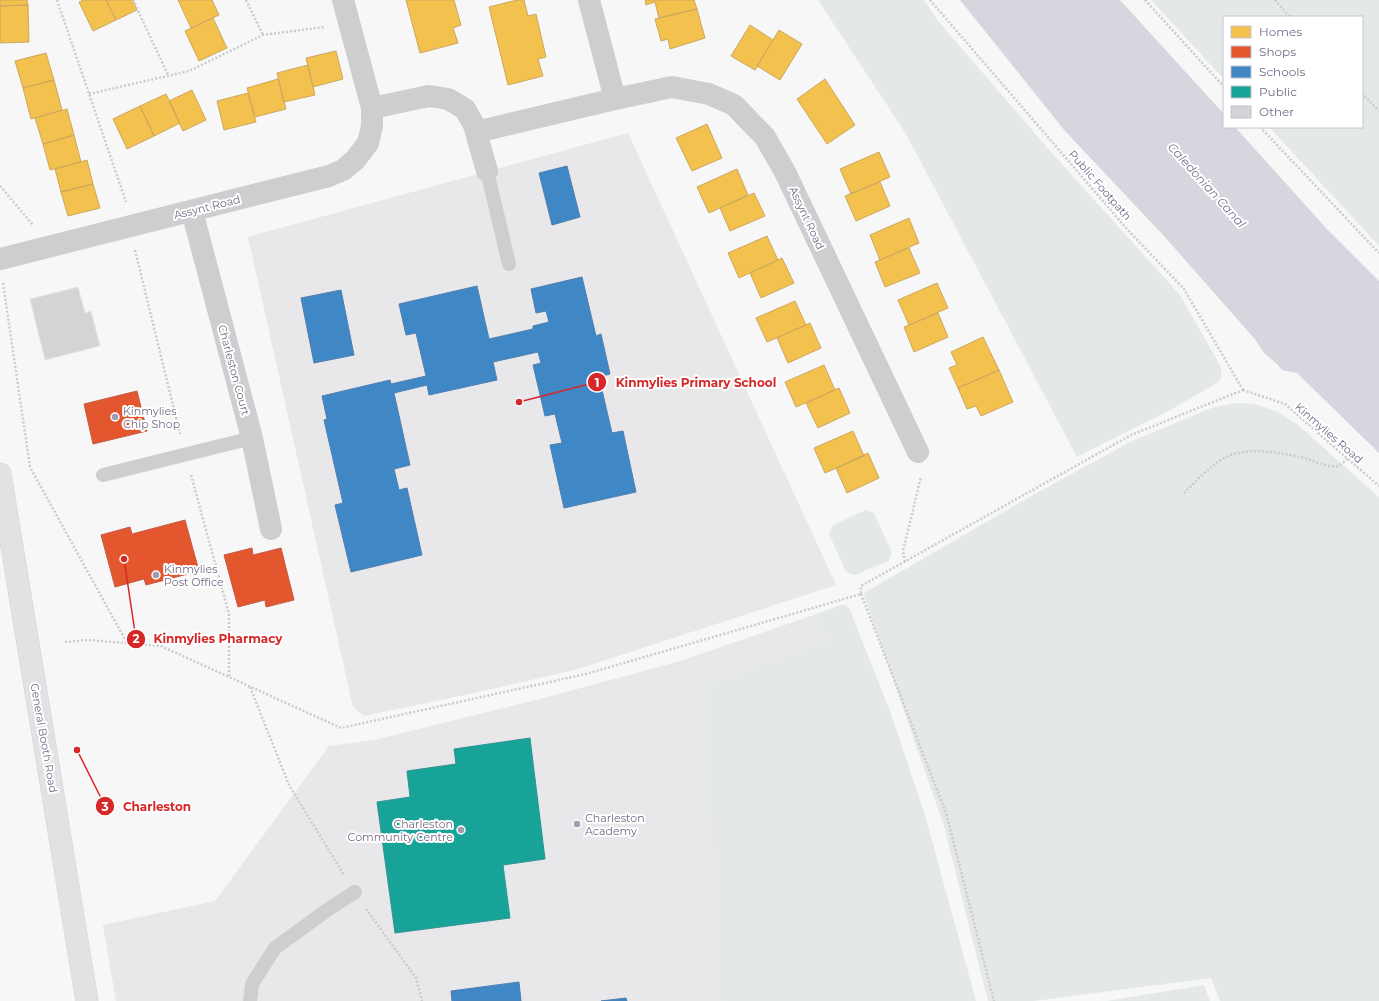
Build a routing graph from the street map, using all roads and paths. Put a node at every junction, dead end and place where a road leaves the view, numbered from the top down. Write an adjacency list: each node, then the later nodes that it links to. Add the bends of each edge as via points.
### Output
1 (57, 0): 15 (path)
2 (134, 0): 13 (path)
3 (250, 0): 9 (path)
4 (344, 0): 11 (street, Assynt Road)
5 (589, 0): 17 (street)
6 (930, 0): 31 (path, Public Footpath, via 1127,229 1184,289)
7 (1144, 0): 14 (path)
8 (1275, 0): 10 (path)
9 (247, 1): 12 (path)
10 (1289, 16)
11 (349, 23): 12 (path); 18 (street, Assynt Road)
12 (263, 35): 13 (path, via 189,71)
13 (168, 75): 15 (path)
14 (1223, 86)
15 (89, 94): 25 (path, via 125,197)
16 (1363, 94): 19 (path)
17 (614, 99): 21 (street, Assynt Road); 33 (street, Assynt Road, via 672,87 709,94 734,105 765,138 785,172)
18 (372, 108): 21 (street, via 429,96 448,99 465,110); 24 (street, Assynt Road, via 372,126 368,143 355,160 343,170 329,176)
19 (1379, 110)
20 (1261, 128): 27 (path)
21 (476, 132): 22 (street)
22 (487, 170): 29 (lane)
23 (0, 186): 26 (path)
24 (192, 211): 25 (street, Assynt Road); 32 (street, Charleston Court)
25 (130, 227): 26 (street, Assynt Road)
26 (52, 247): 28 (street, Assynt Road)
27 (1379, 253)
28 (0, 259)
29 (509, 264)
30 (3, 282): 43 (path, via 30,467)
31 (1243, 390): 34 (path, Kinmylies Road, via 1285,404); 40 (path, via 1131,436)
32 (252, 438): 36 (lane); 39 (street, Charleston Court)
33 (918, 452): 40 (path, via 923,469 903,551)
34 (1347, 459): 37 (path, Kinmylies Road); 38 (path, via 1337,466 1281,454 1243,452 1227,457 1212,467)
35 (0, 474): 46 (street, General Booth Road)
36 (103, 475)
37 (1379, 486)
38 (1184, 493)
39 (271, 529)
40 (905, 562): 41 (path, via 861,586)
41 (861, 594): 44 (path, via 586,674 341,728); 49 (path, via 946,813)
42 (65, 642): 43 (path, via 88,640)
43 (127, 644): 44 (path, via 161,646)
44 (250, 687): 45 (path, via 289,786)
45 (355, 892): 47 (lane, via 275,948 252,984); 48 (path, via 416,978)
46 (87, 1001)
47 (250, 1001)
48 (422, 1001)
49 (994, 1001)

